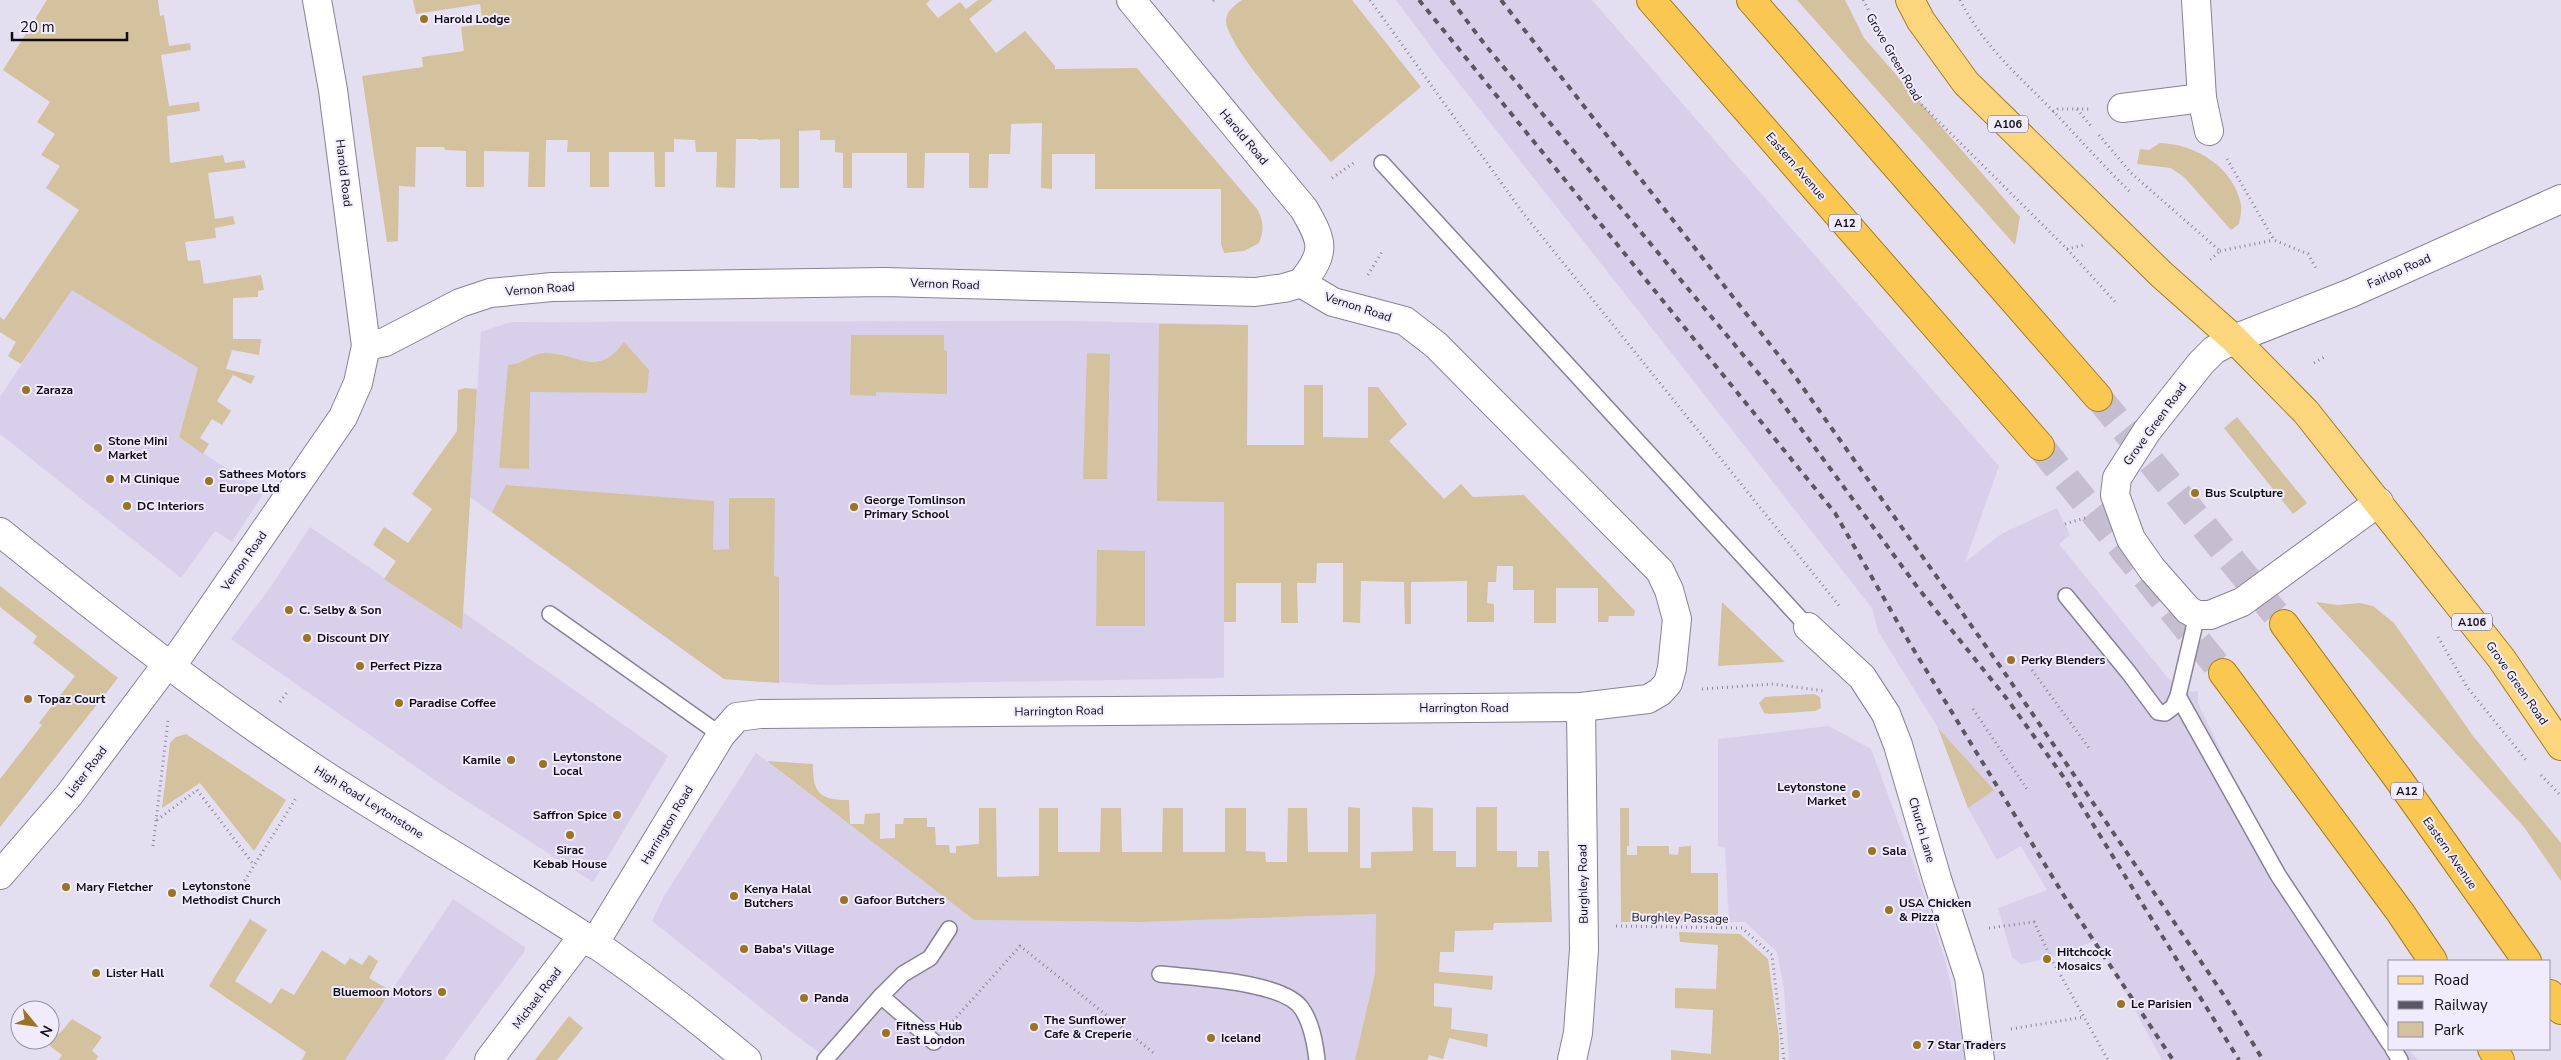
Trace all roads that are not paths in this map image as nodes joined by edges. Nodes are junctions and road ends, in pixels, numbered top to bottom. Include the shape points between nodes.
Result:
1 (317, 0) edge
2 (1131, 0) edge
3 (1651, 0) edge
4 (1751, 0) edge
5 (1910, 0) edge
6 (2196, 0) edge
7 (2202, 98) junction
8 (2122, 108) dead end
9 (2210, 131) road end
10 (1382, 163) dead end
11 (2561, 199) edge
12 (1301, 283) junction
13 (2234, 339) junction
14 (366, 346) junction
15 (2098, 397) tunnel mouth
16 (2040, 446) tunnel mouth
17 (2379, 502) junction
18 (0, 532) edge
19 (2066, 596) dead end
20 (550, 614) dead end
21 (2197, 615) junction
22 (2284, 624) tunnel mouth
23 (1808, 627) joint
24 (169, 666) junction
25 (2224, 673) tunnel mouth
26 (2178, 696) junction
27 (1648, 699) joint
28 (1581, 707) junction
29 (721, 735) junction
30 (2561, 746) edge
31 (0, 875) edge
32 (949, 929) dead end
33 (589, 940) junction
34 (2432, 960) edge
35 (2526, 960) edge
36 (1160, 974) dead end
37 (2551, 995) edge
38 (881, 996) junction
39 (2561, 1010) edge
40 (2388, 1041) edge
41 (934, 1042) road end
42 (489, 1060) edge
43 (747, 1060) edge
44 (825, 1060) edge
45 (1317, 1060) edge
46 (1572, 1060) edge
47 (1980, 1060) edge

1 - 14 street, Harold Road via 333,90
2 - 12 street, Harold Road via 1304,210 1318,234 1320,253
3 - 16 highway, Eastern Avenue / A12
4 - 15 highway
5 - 13 main road, Grove Green Road / A106 via 1921,22 1966,83 2161,274
6 - 7 street
7 - 8 street
7 - 9 street
10 - 23 lane
11 - 13 street, Fairlop Road via 2351,293
12 - 14 street, Vernon Road via 1256,292 885,282 544,287 490,293 460,303 384,342
12 - 27 street, Vernon Road via 1333,302 1405,321 1436,345 1660,571 1675,606 1676,636 1668,683
13 - 17 main road, Grove Green Road / A106 via 2306,412
13 - 21 street, Grove Green Road via 2214,350 2183,384 2117,478 2115,495 2131,539 2182,604
14 - 24 street, Vernon Road via 358,383 343,418
17 - 21 street via 2242,602 2210,615
17 - 30 main road, Grove Green Road / A106 via 2501,658
18 - 24 street, High Road Leytonstone
19 - 26 lane via 2158,712 2165,713 2173,708
20 - 29 lane
21 - 26 lane
22 - 35 highway, Eastern Avenue / A12
23 - 47 street, Church Lane via 1862,677 1886,714 1969,977
24 - 31 street, Lister Road via 69,795
24 - 33 street, High Road Leytonstone via 322,773
25 - 34 highway
26 - 40 lane via 2278,875
27 - 28 street, Harrington Road
28 - 29 street, Harrington Road via 760,714 737,718
28 - 46 street, Burghley Road via 1584,950 1578,1033
29 - 33 street, Harrington Road
32 - 38 lane via 930,958 903,974
33 - 42 street, Michael Road
33 - 43 street, High Road Leytonstone via 694,1016
36 - 45 lane via 1266,988 1286,994 1302,1008 1315,1040
37 - 39 highway
38 - 41 lane
38 - 44 lane

